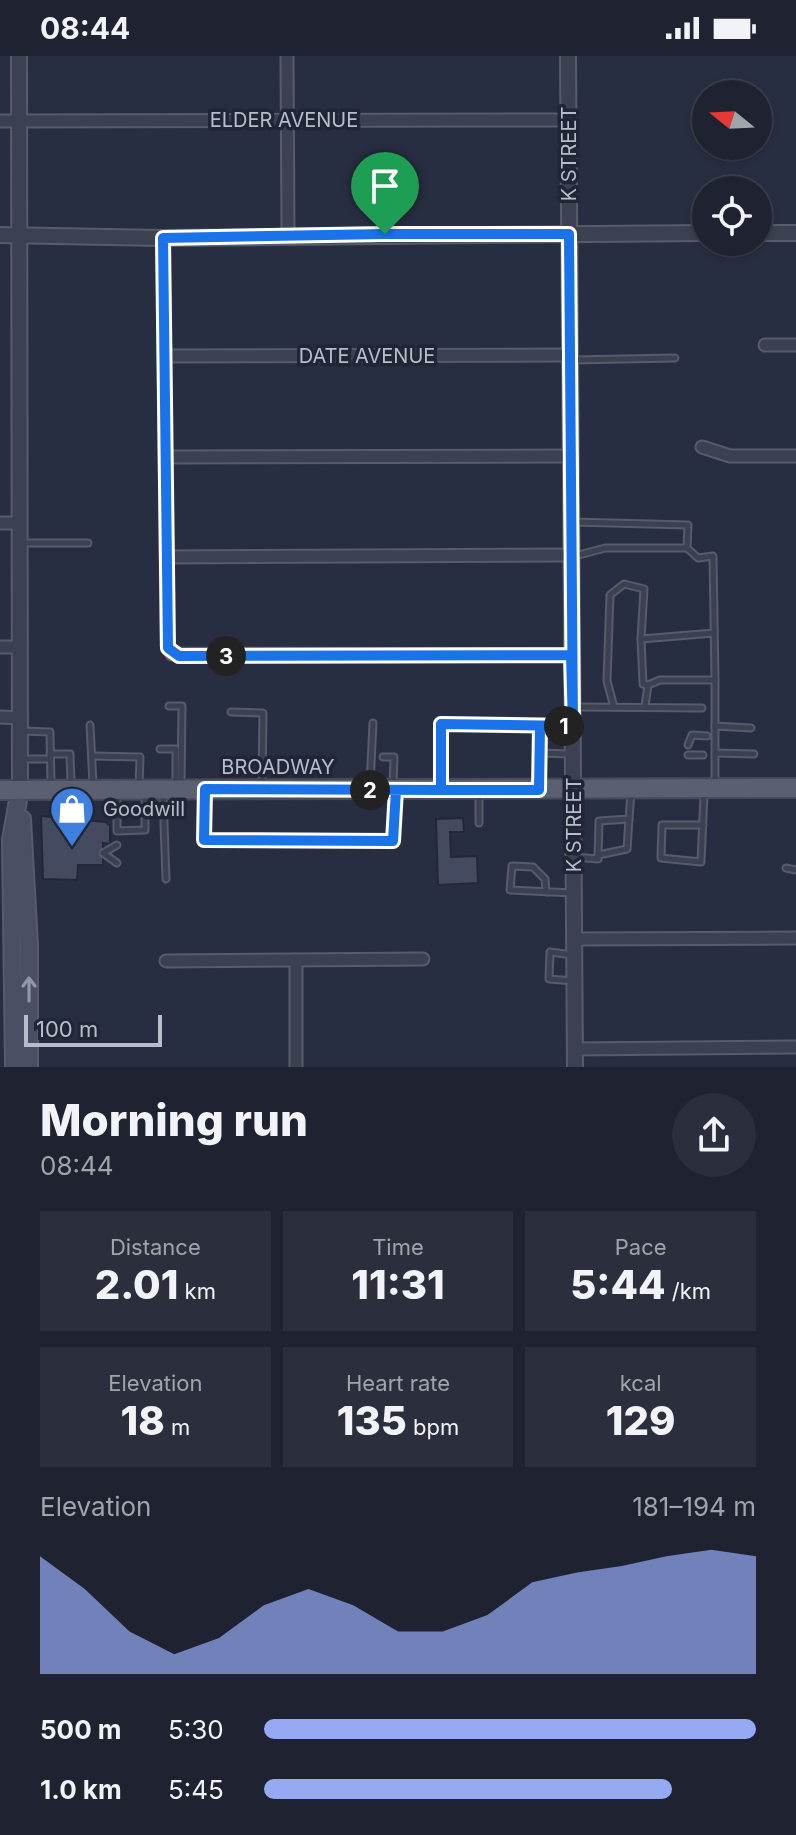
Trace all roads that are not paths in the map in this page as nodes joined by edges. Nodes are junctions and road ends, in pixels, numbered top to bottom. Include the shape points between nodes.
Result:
1 (19, 56) edge
2 (287, 56) edge
3 (568, 56) edge
4 (569, 120) junction
5 (0, 121) edge
6 (19, 121) junction
7 (287, 121) junction
8 (692, 233) edge
9 (772, 233) edge
10 (796, 233) edge
11 (288, 234) junction
12 (569, 234) junction
13 (0, 235) edge
14 (20, 235) junction
15 (163, 238) junction
16 (765, 345) dead end
17 (796, 345) edge
18 (165, 356) junction
19 (570, 357) junction
20 (675, 358) dead end
21 (702, 447) dead end
22 (571, 456) junction
23 (796, 456) edge
24 (166, 457) junction
25 (571, 522) junction
26 (0, 523) edge
27 (20, 523) junction
28 (19, 543) junction
29 (88, 543) dead end
30 (687, 548) junction
31 (570, 556) junction
32 (166, 557) junction
33 (714, 633) junction
34 (641, 639) junction
35 (0, 647) edge
36 (21, 647) junction
37 (571, 655) junction
38 (715, 680) junction
39 (648, 685) junction
40 (169, 706) dead end
41 (645, 706) junction
42 (614, 707) junction
43 (571, 708) junction
44 (702, 708) dead end
45 (231, 712) dead end
46 (0, 717) edge
47 (373, 723) dead end
48 (20, 725) junction
49 (90, 725) dead end
50 (573, 726) junction
51 (715, 726) junction
52 (540, 727) junction
53 (751, 728) dead end
54 (707, 736) dead end
55 (688, 745) dead end
56 (160, 749) dead end
57 (541, 753) junction
58 (715, 753) junction
59 (573, 754) junction
60 (754, 754) dead end
61 (688, 755) dead end
62 (703, 755) dead end
63 (50, 756) junction
64 (92, 756) junction
65 (383, 757) dead end
66 (20, 759) junction
67 (796, 788) edge
68 (20, 789) junction
69 (51, 789) junction
70 (71, 789) junction
71 (93, 789) junction
72 (161, 789) junction
73 (205, 789) junction
74 (710, 789) junction
75 (0, 790) edge
76 (117, 790) junction
77 (262, 790) junction
78 (370, 790) junction
79 (395, 790) junction
80 (441, 790) junction
81 (479, 790) junction
82 (539, 790) junction
83 (573, 790) junction
84 (632, 790) junction
85 (629, 819) junction
86 (479, 823) dead end
87 (703, 825) junction
88 (6, 840) edge
89 (117, 845) dead end
90 (598, 855) junction
91 (574, 857) junction
92 (117, 863) dead end
93 (786, 868) dead end
94 (796, 870) edge
95 (166, 879) dead end
96 (546, 892) junction
97 (574, 893) junction
98 (796, 938) edge
99 (575, 939) junction
100 (6, 941) edge
101 (575, 955) junction
102 (423, 959) dead end
103 (296, 960) junction
104 (166, 961) dead end
105 (575, 982) junction
106 (796, 1047) edge
107 (575, 1049) junction
108 (14, 1067) edge
109 (29, 1067) edge
110 (296, 1067) edge
111 (575, 1067) edge

1 - 6 street
2 - 7 street
3 - 4 street, K STREET
4 - 7 street, ELDER AVENUE
4 - 12 street, K STREET
5 - 6 street, ELDER AVENUE
6 - 7 street, ELDER AVENUE
6 - 14 street
7 - 11 street
8 - 12 street
9 - 10 street
11 - 12 street
11 - 15 street
12 - 19 street, K STREET
13 - 14 street
14 - 15 street
14 - 27 street
15 - 18 street
16 - 17 street
18 - 19 street, DATE AVENUE
18 - 24 street
19 - 20 lane
19 - 22 street, K STREET
21 - 23 street via 730,456
22 - 24 street
22 - 25 street, K STREET
24 - 32 street
25 - 30 lane via 688,525
25 - 31 street, K STREET
26 - 27 street
27 - 28 street
28 - 29 lane
28 - 36 street
30 - 31 lane via 605,548
30 - 33 lane via 698,558 713,556
31 - 32 street
31 - 37 street, K STREET
32 - 37 street via 167,642 169,651 179,656
33 - 34 lane
33 - 38 lane
34 - 39 lane via 643,684
34 - 42 lane via 644,589 624,584 610,595 607,681
35 - 36 street
36 - 48 street
37 - 43 street, K STREET
38 - 39 lane via 660,680
38 - 51 lane
39 - 41 lane
40 - 72 lane via 182,706
41 - 42 lane
41 - 44 lane
42 - 43 lane
43 - 50 street, K STREET
45 - 77 lane via 263,713
46 - 48 street
47 - 78 lane
48 - 63 lane via 50,732
48 - 66 street
49 - 64 lane
50 - 52 lane
50 - 59 street, K STREET
51 - 53 lane
51 - 58 lane
52 - 57 lane
52 - 80 lane via 441,724
54 - 55 lane via 692,735
56 - 72 lane via 176,749
57 - 59 lane
57 - 82 lane
58 - 60 lane
58 - 74 lane
59 - 83 street, K STREET
61 - 62 lane
63 - 66 lane
63 - 69 lane
63 - 70 lane via 70,754
64 - 71 lane
64 - 72 lane via 140,757
65 - 79 lane via 394,757
66 - 68 street
67 - 74 main road, BROADWAY
68 - 69 main road, BROADWAY
68 - 75 main road, BROADWAY
68 - 88 main road
109 -> 68 main road
69 - 70 main road, BROADWAY
70 - 71 main road, BROADWAY
71 - 76 main road, BROADWAY
72 - 73 main road, BROADWAY
72 - 76 main road, BROADWAY
72 - 76 lane via 145,830 117,831
72 - 95 lane
73 - 77 main road, BROADWAY
73 - 79 lane via 204,840 361,841 393,841
74 - 84 main road, BROADWAY
74 - 87 lane
77 - 78 main road, BROADWAY
78 - 79 main road, BROADWAY
79 - 80 main road, BROADWAY
80 - 81 main road, BROADWAY
81 - 82 main road, BROADWAY
81 - 86 lane
82 - 83 main road, BROADWAY
83 - 84 main road, BROADWAY
83 - 91 street, K STREET
84 - 85 lane
85 - 90 lane via 627,849
85 - 90 lane via 599,821
87 - 87 lane via 701,862 661,858 662,825
88 - 100 main road
89 - 92 lane via 103,853
90 - 91 lane
91 - 97 street, K STREET
93 - 94 lane
96 - 96 lane via 510,890 512,866 533,867 545,879
96 - 97 lane
97 - 99 street, K STREET
98 - 99 street
99 - 101 street, K STREET
100 - 108 main road
101 - 105 street, K STREET
101 - 105 lane via 550,952 549,979
102 - 103 street
103 - 104 street
103 - 110 street
105 - 107 street, K STREET
106 - 107 street
107 - 111 street, K STREET

